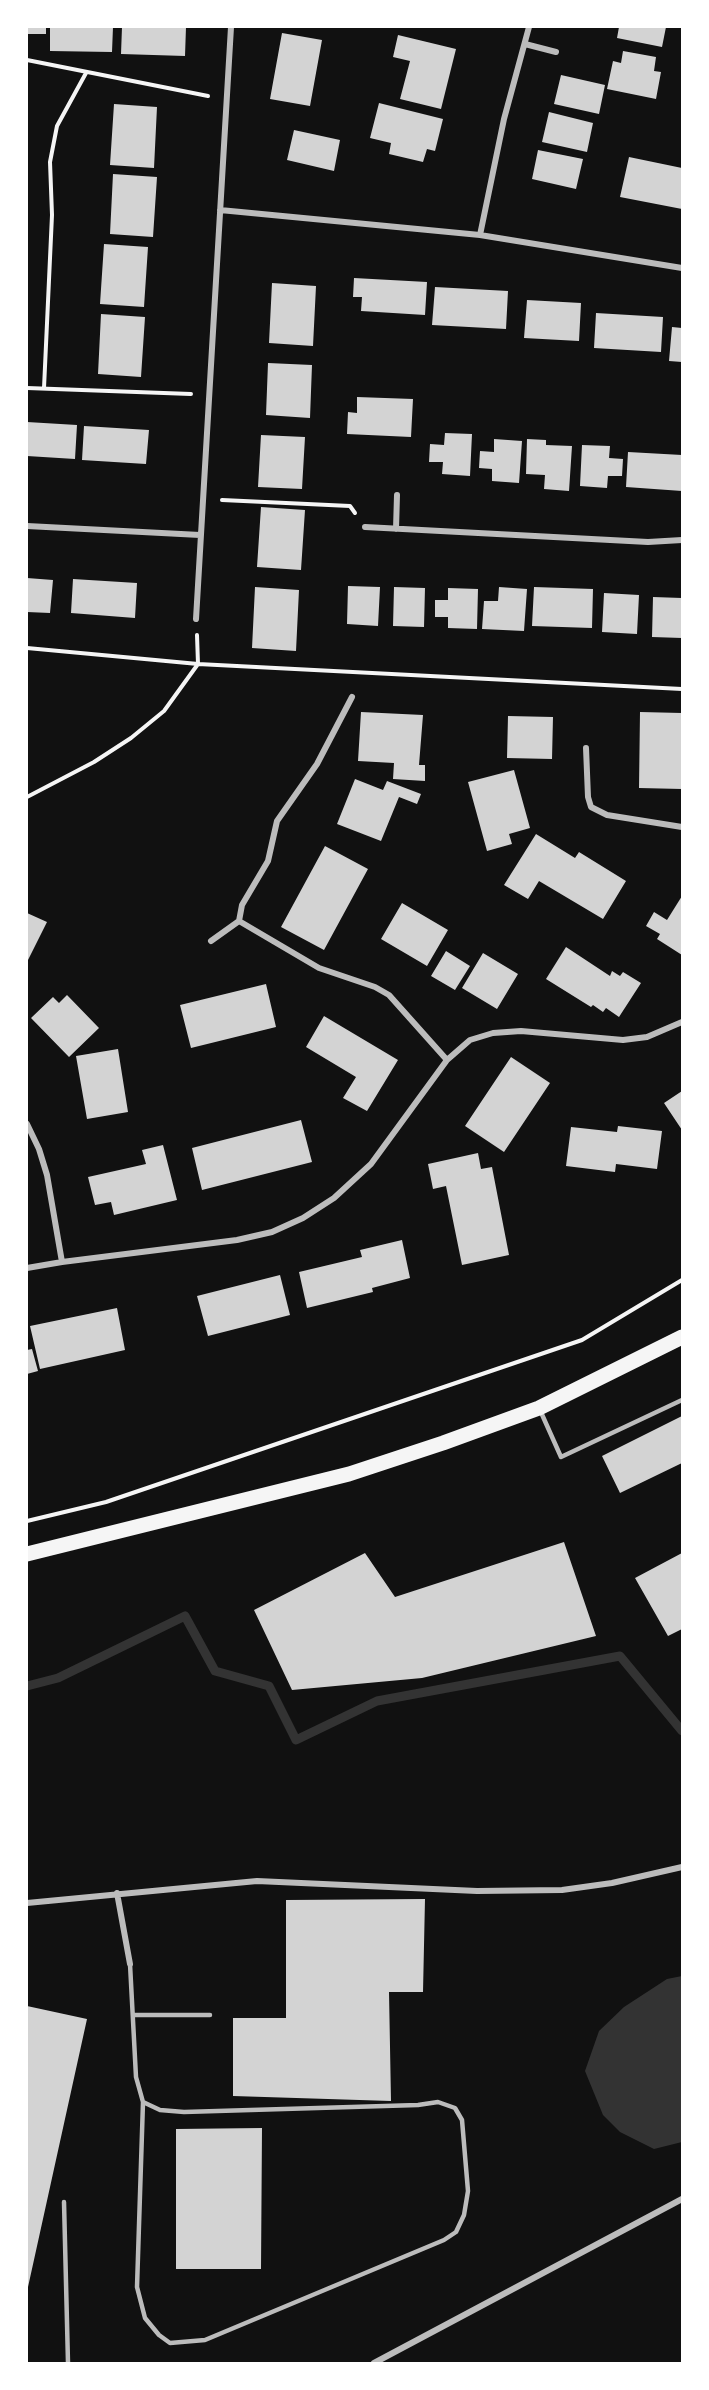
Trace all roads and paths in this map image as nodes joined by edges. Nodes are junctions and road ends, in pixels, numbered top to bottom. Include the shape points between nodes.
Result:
1 (231, 27) edge
2 (529, 27) edge
3 (525, 44) junction
4 (556, 52) dead end
5 (27, 60) edge
6 (86, 73) junction
7 (227, 99) junction
8 (220, 210) junction
9 (480, 235) junction
10 (682, 268) edge
11 (27, 387) edge
12 (44, 388) junction
13 (209, 394) junction
14 (397, 495) dead end
15 (203, 499) junction
16 (27, 526) edge
17 (365, 527) joint
18 (396, 529) junction
19 (200, 535) junction
20 (682, 540) edge
21 (196, 619) joint
22 (27, 648) edge
23 (198, 663) junction
24 (682, 689) edge
25 (352, 697) dead end
26 (586, 748) dead end
27 (27, 797) edge
28 (682, 827) edge
29 (239, 921) junction
30 (211, 941) dead end
31 (682, 1022) edge
32 (447, 1060) junction
33 (27, 1124) edge
34 (62, 1262) junction
35 (27, 1268) edge
36 (682, 1280) edge
37 (682, 1337) edge
38 (682, 1400) edge
39 (539, 1408) junction
40 (27, 1521) edge
41 (27, 1554) edge
42 (682, 1867) edge
43 (117, 1893) junction
44 (27, 1903) edge
45 (130, 1964) joint
46 (133, 2015) junction
47 (210, 2015) dead end
48 (143, 2102) junction
49 (682, 2199) edge
50 (64, 2202) dead end
51 (68, 2363) edge
52 (374, 2363) edge

1 - 7 street
2 - 3 street
3 - 4 street
3 - 9 street via 504,119
5 - 6 path
6 - 7 path
6 - 12 path via 57,126 51,162
7 - 8 street
8 - 9 street
8 - 13 street
9 - 10 street
11 - 12 path
12 - 13 path
13 - 15 street
14 - 18 street
15 - 17 path via 350,506
15 - 19 street
16 - 19 street
17 - 18 street
18 - 20 street via 648,542
19 - 21 street
21 - 23 path
22 - 23 path
23 - 24 path
23 - 27 path via 164,711 131,738
25 - 29 street via 317,764 277,821 267,861 242,905
26 - 28 street via 591,807 607,815
29 - 30 street
29 - 32 street via 319,968 389,995
31 - 32 street via 647,1037 623,1040 549,1032 494,1033 470,1040
32 - 34 street via 371,1164 334,1198 303,1218 272,1232 237,1240
33 - 34 street via 47,1175
34 - 35 street
36 - 40 path via 582,1340 106,1502
37 - 39 main road
38 - 39 lane via 561,1457
39 - 41 main road via 349,1474
42 - 43 street via 562,1890 477,1891 257,1881
43 - 44 street
43 - 45 street
45 - 46 lane
46 - 47 lane
46 - 48 lane via 136,2077
48 - 48 lane via 137,2287 145,2318 170,2343 205,2340 444,2240 456,2232 464,2215 468,2191 462,2120 455,2108 438,2102 184,2112 160,2110
49 - 52 street
50 - 51 lane

